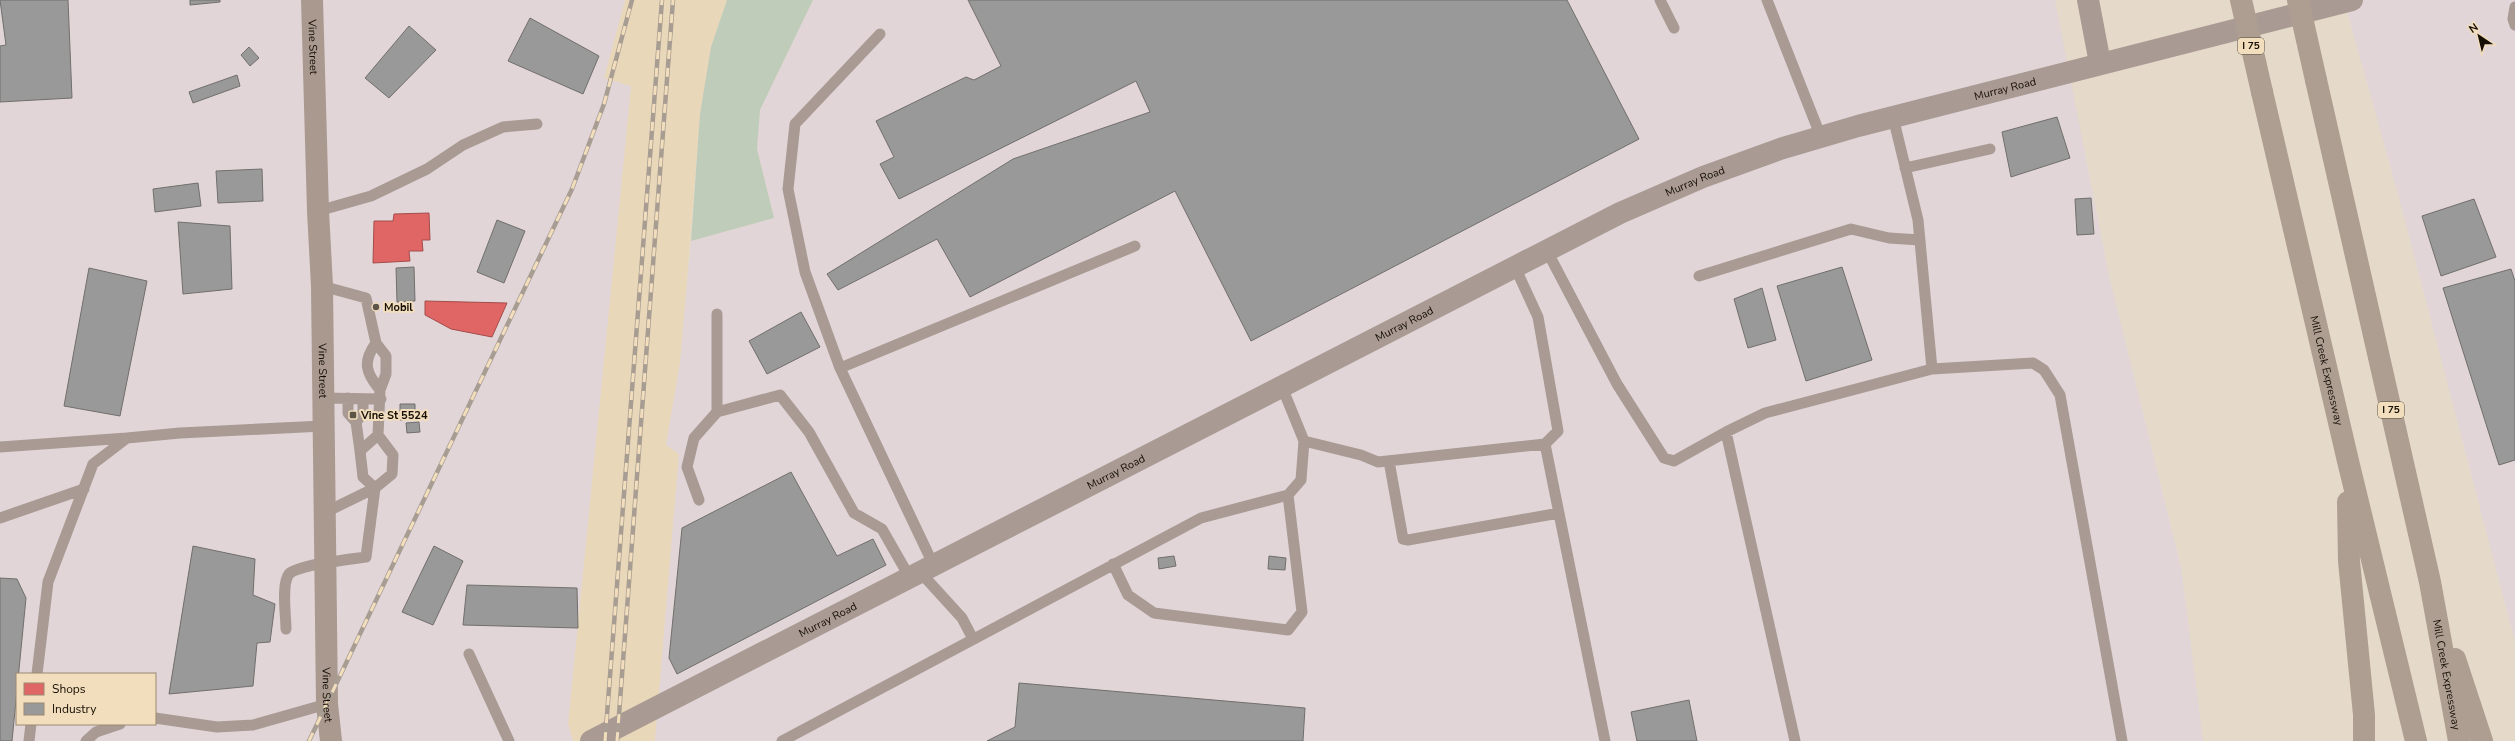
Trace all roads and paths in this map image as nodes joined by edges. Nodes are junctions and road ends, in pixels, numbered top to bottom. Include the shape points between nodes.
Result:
1 (312, 0) edge
2 (1660, 0) edge
3 (1767, 0) edge
4 (2088, 0) edge
5 (2241, 0) edge
6 (2298, 0) edge
7 (2352, 0) edge
8 (2515, 7) edge
9 (2515, 25) edge
10 (1674, 28) dead end
11 (880, 34) dead end
12 (2100, 63) junction
13 (1894, 117) junction
14 (537, 124) dead end
15 (1821, 137) junction
16 (1990, 149) dead end
17 (1906, 168) junction
18 (318, 211) junction
19 (1920, 240) junction
20 (1136, 246) dead end
21 (1547, 251) junction
22 (1515, 268) junction
23 (1699, 276) dead end
24 (322, 286) junction
25 (717, 314) dead end
26 (376, 343) junction
27 (840, 368) junction
28 (1932, 369) junction
29 (1282, 387) junction
30 (381, 394) junction
31 (323, 398) junction
32 (348, 398) junction
33 (363, 399) junction
34 (717, 412) junction
35 (356, 422) junction
36 (323, 426) junction
37 (1726, 432) junction
38 (378, 435) junction
39 (127, 438) junction
40 (1304, 442) junction
41 (1545, 444) junction
42 (0, 447) edge
43 (360, 451) junction
44 (1389, 461) junction
45 (2348, 461) junction
46 (375, 488) junction
47 (84, 489) junction
48 (1288, 495) junction
49 (699, 500) dead end
50 (326, 512) junction
51 (1559, 513) junction
52 (0, 518) edge
53 (327, 564) junction
54 (1113, 564) junction
55 (922, 572) junction
56 (2430, 582) junction
57 (286, 629) dead end
58 (973, 639) junction
59 (469, 654) dead end
60 (37, 673) edge
61 (327, 704) junction
62 (156, 718) edge
63 (32, 725) edge
64 (117, 725) edge
65 (29, 741) edge
66 (86, 741) edge
67 (331, 741) edge
68 (509, 741) edge
69 (591, 741) edge
70 (782, 741) edge
71 (1606, 741) edge
72 (1795, 741) edge
73 (2122, 741) edge
74 (2364, 741) edge
75 (2416, 741) edge
76 (2458, 741) edge
77 (2482, 741) edge

1 - 18 main road, Vine Street
2 - 10 lane
3 - 15 lane
4 - 12 street
5 - 45 highway, Mill Creek Expressway / I 75, bridge
6 - 56 highway, Mill Creek Expressway / I 75, bridge
7 - 12 street, Murray Road
8 - 9 lane
11 - 27 lane via 795,124 788,189 805,272
12 - 13 street, Murray Road
13 - 15 street, Murray Road
13 - 17 lane
14 - 18 lane via 502,127 463,145 427,168 371,196
15 - 21 street, Murray Road via 1703,177 1620,213
16 - 17 lane
17 - 19 lane
18 - 24 main road, Vine Street
19 - 23 lane via 1889,238 1851,229
19 - 28 lane
20 - 27 lane
21 - 22 street, Murray Road
21 - 37 lane via 1617,384 1664,458 1674,461
22 - 29 street, Murray Road
22 - 41 lane via 1538,317 1557,424 1558,431
24 - 26 lane via 366,298
24 - 31 main road, Vine Street
25 - 34 lane
26 - 30 lane via 386,356 386,374
26 - 30 lane via 367,355 368,376
27 - 55 lane
28 - 37 lane via 1764,413
28 - 73 lane via 2032,363 2044,370 2060,395
29 - 40 lane
29 - 55 street, Murray Road
30 - 33 lane
30 - 38 lane
31 - 32 lane
31 - 36 main road, Vine Street
32 - 33 lane
32 - 35 lane via 348,413
33 - 35 lane via 363,414
34 - 49 lane via 694,438 687,467
34 - 55 lane via 780,396 809,432 854,513 882,529
35 - 43 lane
36 - 39 lane
36 - 50 main road, Vine Street
37 - 72 lane
38 - 43 lane
38 - 46 lane via 392,455 392,474
39 - 42 lane
39 - 47 lane via 93,464
40 - 44 lane via 1361,455 1378,462
40 - 48 lane via 1301,480
41 - 44 lane
41 - 51 lane
43 - 46 lane via 363,477
44 - 51 lane via 1403,539
45 - 74 highway via 2349,561
45 - 75 highway, Mill Creek Expressway / I 75
46 - 50 lane
46 - 53 lane via 366,557
47 - 52 lane
47 - 60 lane via 48,582
48 - 54 lane via 1201,518
48 - 54 lane via 1302,612 1288,630 1154,613 1128,595
50 - 53 main road, Vine Street
51 - 71 lane
53 - 57 lane via 299,567 289,574 285,586
53 - 61 main road, Vine Street
54 - 58 lane
55 - 58 lane via 962,618
55 - 69 street, Murray Road
56 - 76 highway, Mill Creek Expressway / I 75
56 - 77 highway
58 - 70 lane
59 - 68 lane
61 - 62 lane via 253,725 217,727
61 - 67 main road, Vine Street
63 - 65 lane
64 - 66 lane via 96,732

